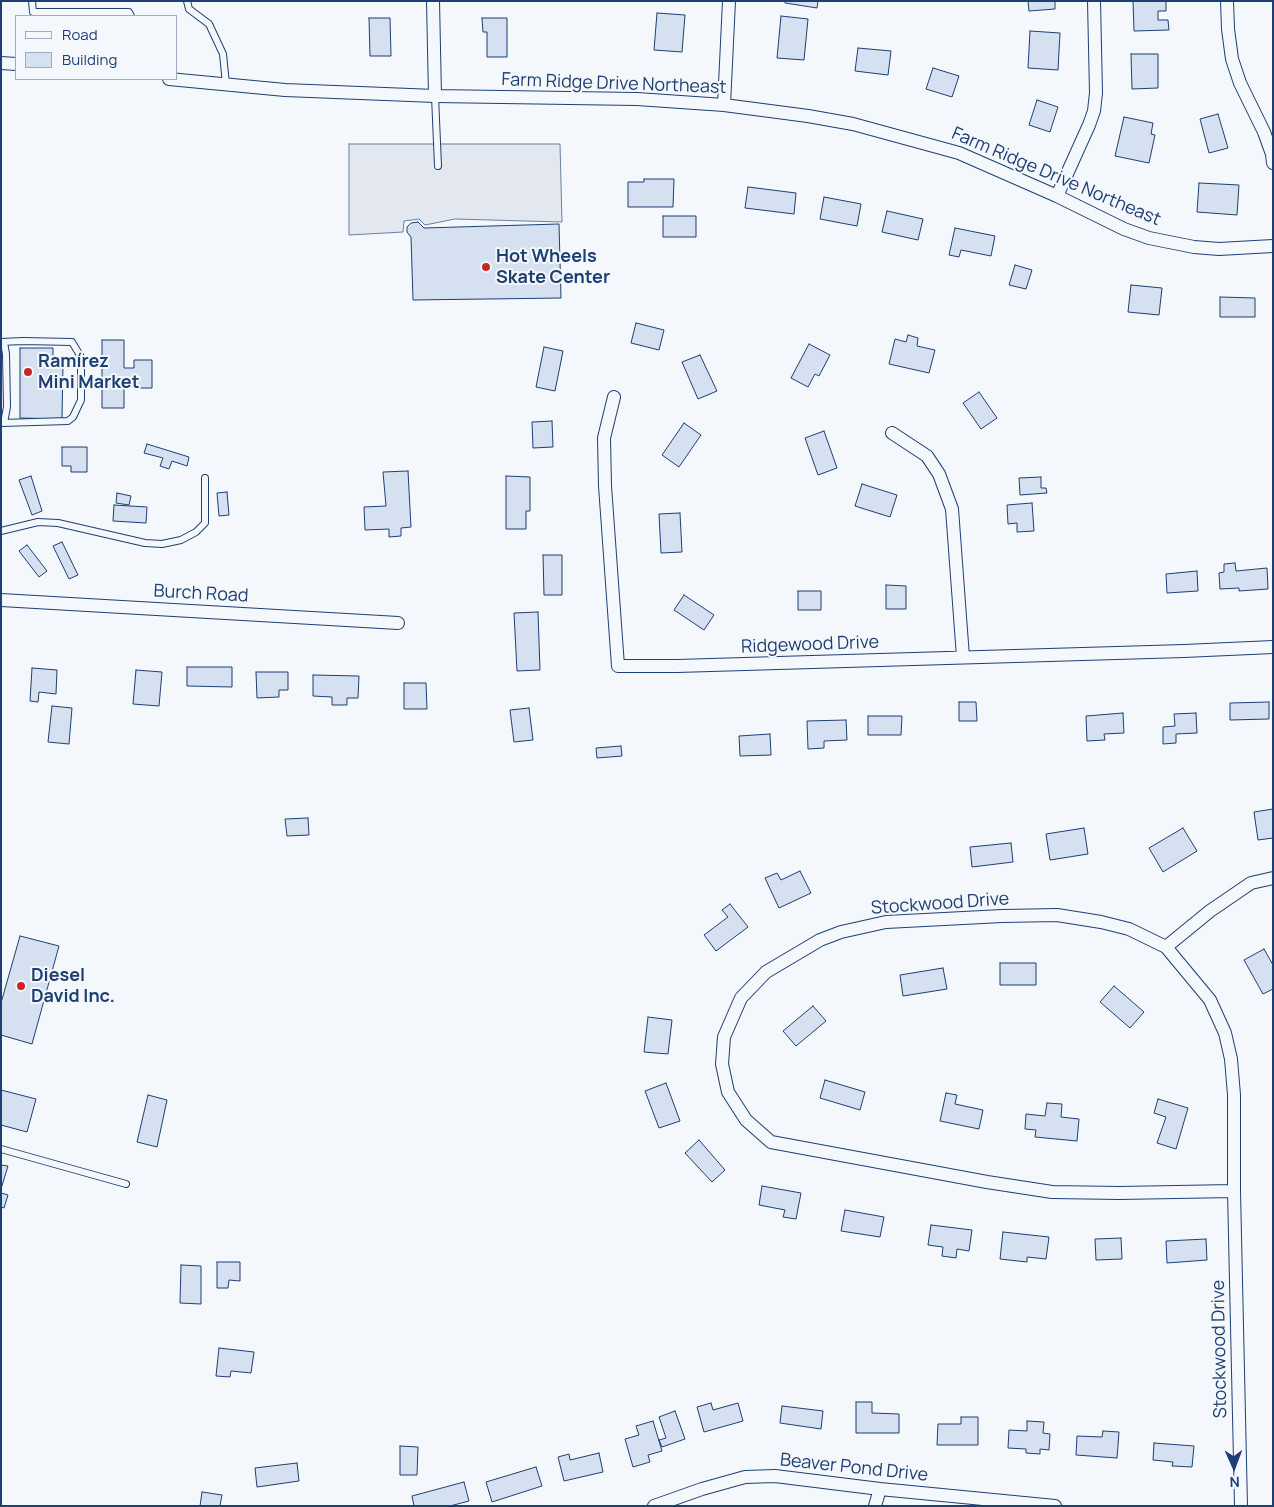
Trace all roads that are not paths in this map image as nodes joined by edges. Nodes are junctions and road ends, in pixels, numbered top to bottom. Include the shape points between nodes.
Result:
1 (32, 1) edge
2 (187, 1) edge
3 (433, 1) edge
4 (729, 1) edge
5 (1094, 1) edge
6 (1227, 1) edge
7 (130, 15) edge
8 (1, 63) edge
9 (15, 64) edge
10 (178, 80) edge
11 (226, 84) junction
12 (435, 96) junction
13 (724, 105) junction
14 (1273, 163) edge
15 (438, 166) dead end
16 (1057, 196) junction
17 (1273, 246) edge
18 (3, 342) edge
19 (614, 397) dead end
20 (3, 423) edge
21 (892, 433) dead end
22 (205, 478) dead end
23 (1, 531) edge
24 (1, 600) edge
25 (398, 623) dead end
26 (1273, 646) edge
27 (963, 657) junction
28 (1273, 878) edge
29 (1166, 948) junction
30 (1, 1149) edge
31 (126, 1184) dead end
32 (1234, 1191) junction
33 (880, 1489) junction
34 (654, 1506) edge
35 (875, 1506) edge
36 (1055, 1506) edge
37 (1241, 1506) edge

1 - 7 lane via 32,12 129,12
2 - 11 lane via 189,9 209,24 223,54
3 - 12 street
4 - 13 street
5 - 16 street via 1094,112
6 - 14 street via 1232,58 1240,83 1264,132
8 - 9 street
10 - 11 street, Farm Ridge Drive Northeast
11 - 12 street, Farm Ridge Drive Northeast via 285,90
12 - 13 street, Farm Ridge Drive Northeast via 637,99
12 - 15 lane
13 - 16 street, Farm Ridge Drive Northeast via 808,116 896,135 959,153
16 - 17 street, Farm Ridge Drive Northeast via 1149,238 1219,249
18 - 20 lane via 6,407
18 - 20 lane via 72,342 81,357 81,400 73,418 68,421
19 - 27 street, Ridgewood Drive via 604,438 618,666
21 - 27 street via 927,456 939,474 952,508
22 - 23 lane via 206,523 181,540 145,543 58,523 38,522
24 - 25 street, Burch Road
26 - 27 street, Ridgewood Drive
28 - 29 street via 1251,882 1210,910
29 - 32 street, Stockwood Drive via 1210,1000 1225,1034 1234,1095
29 - 32 street, Stockwood Drive via 1129,929 1057,915 886,922 840,932 766,972 741,998 724,1037 722,1064 728,1092 746,1120 771,1142 1052,1192
30 - 31 lane
32 - 37 street, Stockwood Drive
33 - 34 street, Beaver Pond Drive via 775,1476 745,1476
33 - 35 street
33 - 36 street, Beaver Pond Drive

